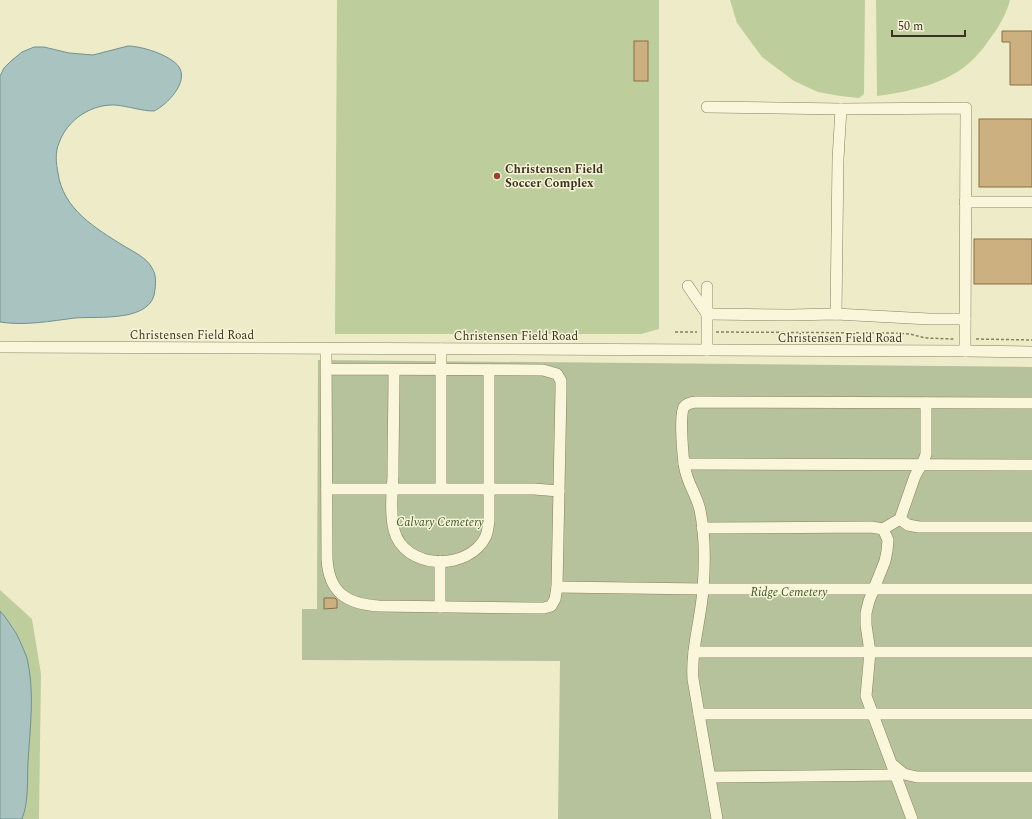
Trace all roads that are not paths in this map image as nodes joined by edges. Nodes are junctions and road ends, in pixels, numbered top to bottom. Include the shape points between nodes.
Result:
1 (707, 107) dead end
2 (841, 109) junction
3 (965, 202) junction
4 (1032, 202) edge
5 (688, 286) dead end
6 (707, 287) dead end
7 (707, 314) junction
8 (836, 314) junction
9 (965, 319) junction
10 (965, 345) junction
11 (0, 347) edge
12 (326, 349) junction
13 (441, 350) junction
14 (707, 350) junction
15 (1032, 352) edge
16 (326, 369) junction
17 (394, 370) junction
18 (441, 370) junction
19 (489, 370) junction
20 (926, 403) junction
21 (1032, 403) edge
22 (684, 464) junction
23 (921, 465) junction
24 (1032, 465) edge
25 (392, 488) junction
26 (441, 488) junction
27 (327, 489) junction
28 (489, 489) junction
29 (559, 491) junction
30 (900, 519) junction
31 (1032, 527) edge
32 (702, 528) junction
33 (883, 529) junction
34 (440, 562) junction
35 (557, 586) junction
36 (703, 589) junction
37 (862, 589) junction
38 (874, 589) junction
39 (1032, 590) edge
40 (869, 601) junction
41 (440, 607) junction
42 (868, 636) junction
43 (694, 652) junction
44 (870, 652) junction
45 (888, 652) junction
46 (1032, 652) edge
47 (869, 670) junction
48 (699, 714) junction
49 (872, 714) junction
50 (1032, 714) edge
51 (892, 764) junction
52 (896, 775) junction
53 (710, 777) junction
54 (1032, 777) edge
55 (716, 819) edge
56 (912, 819) edge

1 - 2 street
2 - 3 street via 966,108
2 - 8 street
3 - 4 street
3 - 9 street
5 - 7 street
6 - 7 street
7 - 8 street
7 - 14 street
8 - 9 street
9 - 10 street
10 - 14 street, Christensen Field Road
10 - 15 street, Christensen Field Road
11 - 12 street, Christensen Field Road
12 - 13 street, Christensen Field Road
12 - 16 street
13 - 14 street, Christensen Field Road
13 - 18 street
16 - 17 street
16 - 27 street
17 - 18 street
17 - 25 street
18 - 19 street
18 - 26 street
19 - 28 street
19 - 29 street via 548,371 560,377
20 - 21 street
20 - 22 street via 690,403 683,409 682,419
20 - 23 street via 926,454
22 - 23 street
22 - 32 street via 699,507
23 - 24 street
23 - 30 street
25 - 26 street
25 - 27 street
25 - 34 street via 393,522 398,540 417,557
26 - 28 street
27 - 41 street via 327,562 331,580 340,594 352,601 370,606
28 - 29 street
28 - 34 street via 488,528 482,543 461,558
29 - 35 street
30 - 31 street via 908,525 918,527
30 - 33 street
32 - 33 street
32 - 36 street
33 - 38 street via 888,540 887,552
34 - 41 street
35 - 36 street
35 - 41 street via 554,603 548,607
36 - 37 street
36 - 43 street
37 - 38 street
37 - 40 street
38 - 39 street
38 - 40 street
40 - 42 street via 866,617
42 - 44 street
42 - 45 street
43 - 44 street
43 - 48 street via 692,668
44 - 45 street
44 - 47 street
45 - 46 street
45 - 47 street via 878,658
47 - 49 street via 866,696
48 - 49 street
48 - 53 street
49 - 50 street
49 - 51 street
51 - 52 street
51 - 54 street via 904,774 917,777
52 - 53 street
52 - 56 street
53 - 55 street

